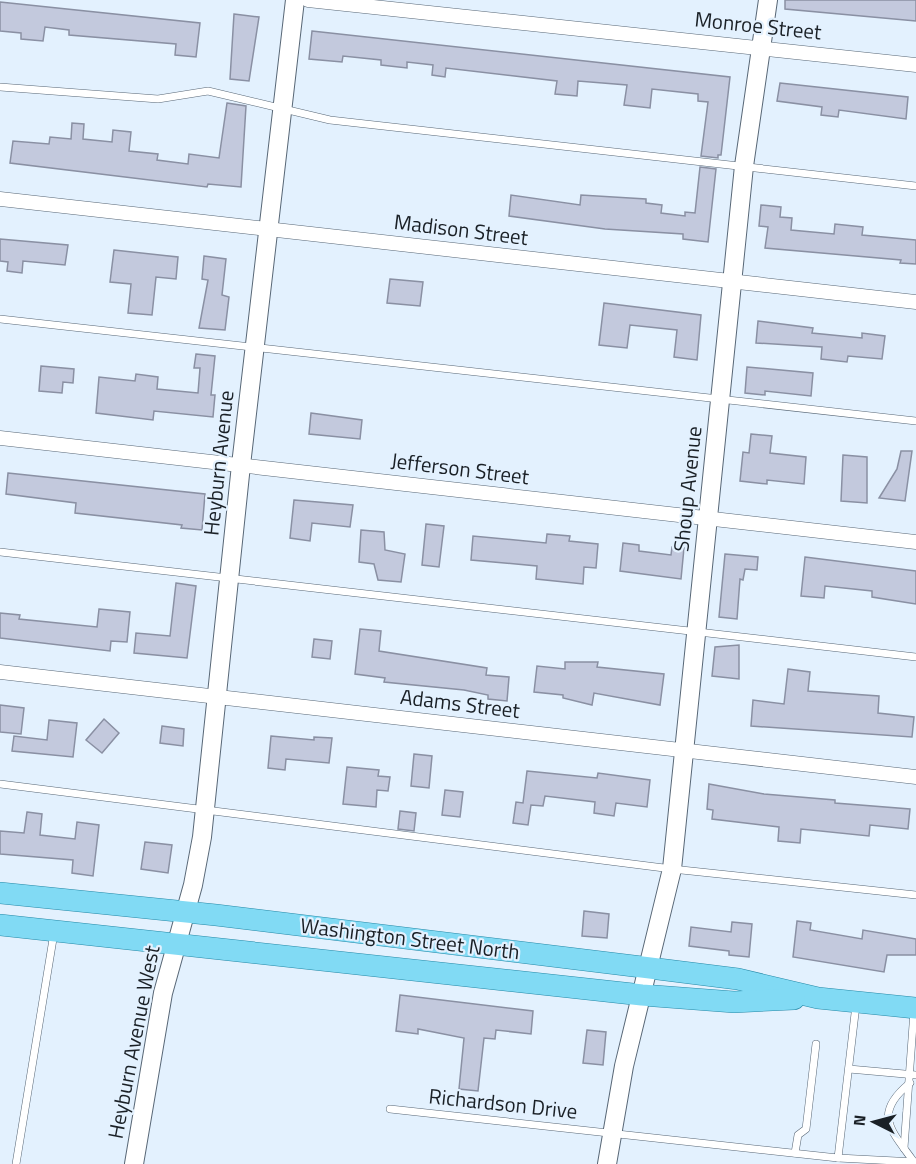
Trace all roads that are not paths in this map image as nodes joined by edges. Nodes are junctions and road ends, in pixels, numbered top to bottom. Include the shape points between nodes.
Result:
1 (295, 0) edge
2 (308, 0) edge
3 (768, 0) edge
4 (760, 48) junction
5 (916, 65) edge
6 (0, 87) edge
7 (283, 108) junction
8 (744, 166) junction
9 (916, 186) edge
10 (0, 199) edge
11 (269, 228) junction
12 (733, 283) junction
13 (916, 302) edge
14 (0, 319) edge
15 (255, 348) junction
16 (720, 401) junction
17 (916, 421) edge
18 (0, 438) edge
19 (241, 465) junction
20 (708, 518) junction
21 (916, 542) edge
22 (0, 552) edge
23 (229, 579) junction
24 (695, 634) junction
25 (916, 657) edge
26 (0, 672) edge
27 (217, 697) junction
28 (686, 752) junction
29 (916, 777) edge
30 (0, 784) edge
31 (205, 810) junction
32 (672, 869) junction
33 (0, 893) edge
34 (916, 895) edge
35 (0, 925) edge
36 (180, 928) junction
37 (54, 931) junction
38 (646, 981) junction
39 (856, 1002) junction
40 (915, 1008) edge
41 (816, 1044) dead end
42 (849, 1069) junction
43 (912, 1078) edge
44 (390, 1109) dead end
45 (612, 1132) junction
46 (904, 1148) junction
47 (795, 1153) junction
48 (838, 1158) junction
49 (915, 1162) edge
50 (16, 1164) edge
51 (134, 1164) edge
52 (607, 1164) edge

1 - 7 street, Heyburn Avenue
2 - 4 street, Monroe Street
3 - 4 street, Shoup Avenue
4 - 5 street, Monroe Street
4 - 8 street, Shoup Avenue
6 - 7 lane via 158,99 208,91
7 - 8 lane via 330,120
7 - 11 street, Heyburn Avenue
8 - 9 lane
8 - 12 street, Shoup Avenue
10 - 11 street, Madison Street
11 - 12 street, Madison Street
11 - 15 street, Heyburn Avenue
12 - 13 street, Madison Street
12 - 16 street, Shoup Avenue
14 - 15 lane
15 - 16 lane
15 - 19 street, Heyburn Avenue
16 - 17 lane
16 - 20 street, Shoup Avenue
18 - 19 street, Jefferson Street
19 - 20 street, Jefferson Street
19 - 23 street, Heyburn Avenue
20 - 21 street, Jefferson Street
20 - 24 street, Shoup Avenue
22 - 23 lane
23 - 24 lane
23 - 27 street, Heyburn Avenue
24 - 25 lane
24 - 28 street, Shoup Avenue
26 - 27 street, Adams Street
27 - 28 street, Adams Street
27 - 31 street, Heyburn Avenue
28 - 29 street, Adams Street
28 - 32 street, Shoup Avenue
30 - 31 lane
31 - 32 lane
31 - 36 street, Heyburn Avenue
32 - 34 lane
32 - 38 street, Shoup Avenue
33 - 36 main road, Washington Street North
35 - 37 main road, Washington Street North
36 - 37 main road, Washington Street North
36 - 38 main road, Washington Street North
36 - 38 main road, Washington Street North
36 - 51 street, Heyburn Avenue West via 163,993
37 - 50 lane
38 - 39 main road, Washington Street North via 734,1002 818,998
38 - 45 street, Shoup Avenue
39 - 40 main road, Washington Street North
39 - 42 lane
40 - 43 lane
41 - 47 lane via 806,1129 798,1135
42 - 43 lane
42 - 48 lane
43 - 46 lane
43 - 46 lane via 887,1113 889,1126
44 - 45 lane, Richardson Drive
45 - 47 lane, Richardson Drive
45 - 52 street, Shoup Avenue
46 - 49 lane
47 - 48 lane, Richardson Drive
48 - 49 lane, Richardson Drive

